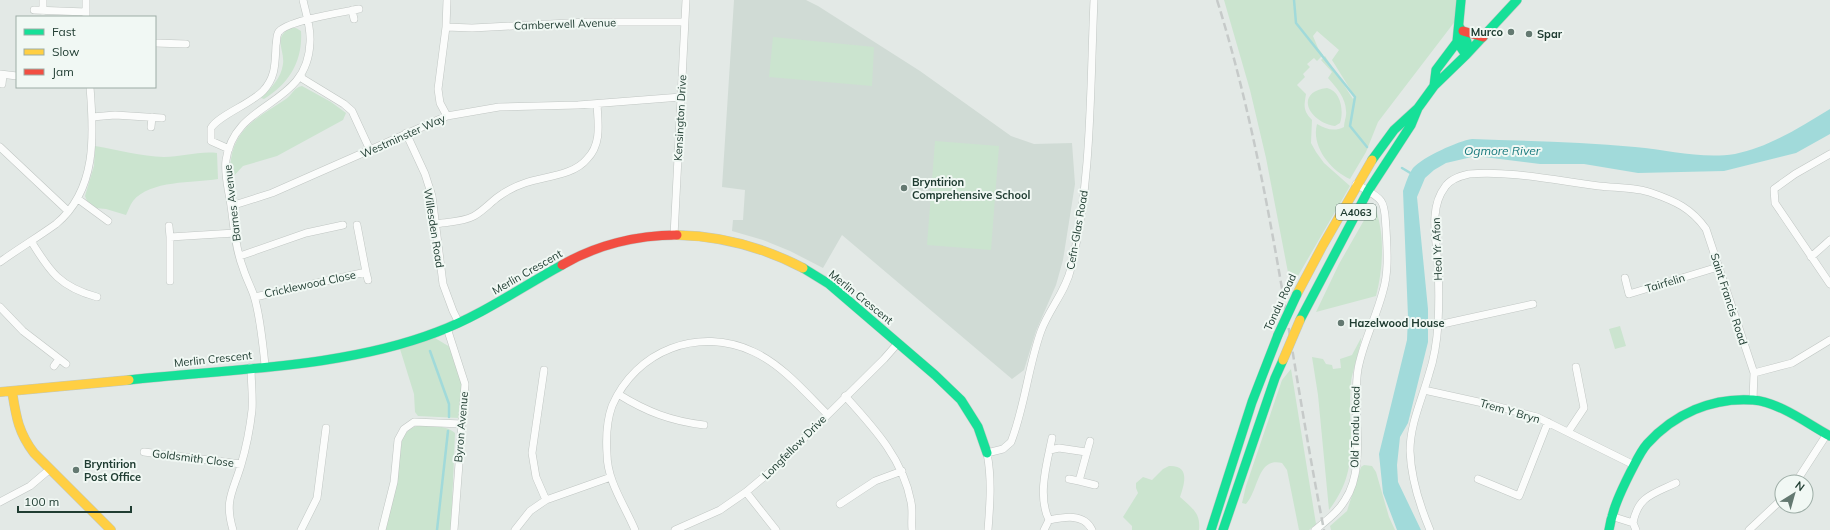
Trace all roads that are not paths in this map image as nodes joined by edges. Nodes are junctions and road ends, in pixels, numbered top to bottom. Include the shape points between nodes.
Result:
1 (43, 0) edge
2 (86, 0) edge
3 (303, 0) edge
4 (447, 0) edge
5 (686, 0) edge
6 (1094, 0) edge
7 (1461, 0) edge
8 (1517, 0) edge
9 (34, 10) dead end
10 (43, 10) junction
11 (86, 15) edge
12 (354, 19) dead end
13 (308, 20) junction
14 (684, 22) junction
15 (446, 27) junction
16 (1461, 28) junction
17 (1483, 37) junction
18 (1457, 42) junction
19 (156, 43) edge
20 (186, 44) dead end
21 (1466, 55) junction
22 (1, 74) edge
23 (16, 76) edge
24 (301, 76) junction
25 (2, 84) dead end
26 (1434, 86) junction
27 (90, 88) edge
28 (681, 97) junction
29 (597, 104) junction
30 (1418, 108) junction
31 (447, 116) junction
32 (92, 117) junction
33 (152, 117) junction
34 (162, 118) dead end
35 (151, 127) dead end
36 (406, 133) junction
37 (0, 147) edge
38 (229, 149) junction
39 (370, 150) junction
40 (1830, 154) edge
41 (1356, 184) junction
42 (1368, 191) junction
43 (78, 199) junction
44 (231, 206) junction
45 (1684, 206) joint
46 (68, 212) junction
47 (108, 221) dead end
48 (435, 224) junction
49 (343, 225) dead end
50 (356, 225) dead end
51 (169, 226) dead end
52 (234, 233) junction
53 (674, 236) junction
54 (170, 237) junction
55 (1830, 240) edge
56 (31, 241) junction
57 (240, 256) junction
58 (1811, 257) junction
59 (0, 262) edge
60 (1718, 267) junction
61 (366, 272) junction
62 (1625, 278) dead end
63 (368, 280) dead end
64 (170, 281) dead end
65 (1830, 284) edge
66 (93, 294) dead end
67 (254, 297) junction
68 (1533, 304) dead end
69 (0, 307) edge
70 (460, 323) junction
71 (1438, 325) junction
72 (447, 328) junction
73 (1830, 340) edge
74 (898, 343) junction
75 (59, 359) junction
76 (66, 364) dead end
77 (265, 365) junction
78 (54, 366) dead end
79 (251, 367) junction
80 (1576, 367) dead end
81 (544, 370) dead end
82 (1754, 372) junction
83 (1424, 390) junction
84 (12, 391) junction
85 (0, 392) edge
86 (618, 394) junction
87 (846, 396) junction
88 (1753, 400) junction
89 (827, 414) junction
90 (1548, 422) junction
91 (462, 424) junction
92 (704, 425) dead end
93 (326, 428) dead end
94 (1568, 432) junction
95 (1829, 435) edge
96 (1052, 438) dead end
97 (1090, 441) dead end
98 (1050, 450) junction
99 (144, 452) dead end
100 (1086, 452) junction
101 (988, 453) junction
102 (241, 464) junction
103 (1634, 465) junction
104 (50, 469) junction
105 (902, 471) junction
106 (1802, 474) edge
107 (611, 477) junction
108 (1069, 479) dead end
109 (1478, 479) dead end
110 (1079, 481) junction
111 (1676, 483) dead end
112 (1095, 485) dead end
113 (746, 492) junction
114 (546, 500) junction
115 (0, 502) edge
116 (840, 504) dead end
117 (1774, 507) edge
118 (1611, 516) junction
119 (1049, 520) junction
120 (1634, 527) edge
121 (111, 530) edge
122 (233, 530) edge
123 (301, 530) edge
124 (382, 530) edge
125 (454, 530) edge
126 (515, 530) edge
127 (635, 530) edge
128 (675, 530) edge
129 (776, 530) edge
130 (912, 530) edge
131 (988, 530) edge
132 (1044, 530) edge
133 (1092, 530) edge
134 (1211, 530) edge
135 (1223, 530) edge
136 (1315, 530) edge
137 (1430, 530) edge
138 (1609, 530) edge
139 (1750, 530) edge

1 - 10 street
2 - 11 street
3 - 13 street, Barnes Avenue
4 - 15 street
5 - 14 street, Kensington Drive
6 - 101 street, Cefn-Glas Road via 1086,173 1071,270 1041,330 1012,442 1003,449
7 - 16 street
8 - 17 street, A4063
9 - 10 street
10 - 11 street
12 - 13 street via 355,10 312,17
13 - 24 street, Barnes Avenue via 311,41
13 - 38 street via 281,29 277,40 274,74 269,84 253,101 216,122 211,128 212,142
14 - 15 street, Camberwell Avenue via 588,22
14 - 28 street, Kensington Drive
15 - 31 street via 438,89 440,103
16 - 17 street
16 - 18 street via 1456,34
16 - 21 street via 1467,42
17 - 21 street, A4063
18 - 21 street
18 - 26 street via 1436,70
19 - 20 street
21 - 26 street, Tondu Road / A4063
22 - 23 street
22 - 25 street
24 - 38 street, Barnes Avenue via 287,92 248,119 234,137
24 - 39 street via 352,112
26 - 30 street, Tondu Road / A4063
27 - 32 street
28 - 29 street, Westminster Way
28 - 53 street, Kensington Drive
29 - 31 street, Westminster Way via 499,107
29 - 48 street via 599,134 592,154 581,165 514,187 474,216
30 - 41 street, Tondu Road / A4063 via 1404,118
30 - 42 street, Tondu Road / A4063 via 1411,125
31 - 36 street, Westminster Way
32 - 33 street
32 - 43 street via 89,168
33 - 34 street
33 - 35 street
36 - 39 street, Westminster Way
36 - 48 street, Willesden Road via 425,174 432,196
37 - 46 street
38 - 44 street, Barnes Avenue via 226,175
39 - 44 street, Westminster Way via 272,193
40 - 58 street via 1794,174 1774,189 1775,203
41 - 42 street, Old Tondu Road
41 - 134 street, Tondu Road / A4063, bridge via 1309,269 1278,335 1252,402
42 - 135 street, Tondu Road / A4063, bridge via 1300,320 1275,378
42 - 136 street, Old Tondu Road via 1380,200 1383,208 1386,280 1358,369 1355,392 1356,464 1352,484 1344,502
43 - 46 street
43 - 47 street
44 - 52 street, Barnes Avenue
45 - 60 street, Saint Francis Road via 1706,229
45 - 71 street, Heol Yr Afon via 1650,192 1635,190 1500,174 1470,174 1456,178 1445,186 1436,206
46 - 56 street
48 - 70 street, Willesden Road via 443,284
49 - 57 street via 306,233
50 - 61 street, Cricklewood Close
51 - 54 street
52 - 54 street
52 - 57 street, Barnes Avenue
53 - 70 street, Merlin Crescent via 642,238 589,252
53 - 74 street, Merlin Crescent via 705,237 742,244 790,261 829,284
54 - 64 street
55 - 58 street
56 - 59 street
56 - 66 street via 55,275 66,285 79,292
57 - 67 street, Barnes Avenue
58 - 65 street
60 - 62 street, Tairfelin via 1629,294
60 - 82 street, Saint Francis Road
61 - 63 street, Cricklewood Close
61 - 67 street, Cricklewood Close
67 - 77 street, Barnes Avenue
68 - 71 street
69 - 75 street via 23,331
70 - 72 street, Merlin Crescent
71 - 83 street, Heol Yr Afon via 1430,372
72 - 77 street, Merlin Crescent via 418,339 346,357
72 - 91 street, Byron Avenue via 465,384
73 - 82 street via 1792,363
74 - 87 street, Longfellow Drive
74 - 101 street, Merlin Crescent via 961,400 978,427
75 - 76 street
75 - 78 street
77 - 79 street, Merlin Crescent
79 - 84 street, Merlin Crescent
79 - 102 street via 252,410
80 - 94 street via 1584,408
81 - 114 street via 532,453 536,477
82 - 88 street, Saint Francis Road
83 - 90 street, Trem Y Bryn via 1492,405
83 - 137 street, Heol Yr Afon via 1410,448 1412,476 1421,510
84 - 85 street, Merlin Crescent
84 - 104 street via 19,432
86 - 89 street via 631,376 667,349 697,342 726,343 747,349 768,360
86 - 92 street via 657,415
86 - 107 street via 608,425 607,455
87 - 89 street, Longfellow Drive
87 - 105 street via 893,455
88 - 95 street via 1772,404
88 - 103 street via 1714,402 1682,415 1666,426 1646,446
89 - 113 street, Longfellow Drive via 772,471
90 - 94 street, Trem Y Bryn
90 - 109 street via 1519,496
91 - 124 street via 414,422 404,429 398,440 394,482
91 - 125 street, Byron Avenue
93 - 123 street via 317,498
94 - 103 street, Trem Y Bryn
95 - 106 street
96 - 98 street
97 - 100 street
98 - 100 street via 1059,448
98 - 119 street via 1045,472 1043,502
99 - 102 street, Goldsmith Close
100 - 110 street
101 - 131 street via 991,494
102 - 122 street via 230,494 229,517
103 - 118 street
104 - 115 street via 30,486
104 - 121 street
105 - 116 street via 875,481
105 - 130 street via 911,504
107 - 114 street
107 - 127 street
108 - 110 street
110 - 112 street
111 - 120 street via 1641,502 1635,515
113 - 128 street, Longfellow Drive via 720,510
113 - 129 street
114 - 126 street via 530,511
117 - 139 street
118 - 120 street
118 - 138 street
119 - 132 street
119 - 133 street via 1079,518 1089,524

